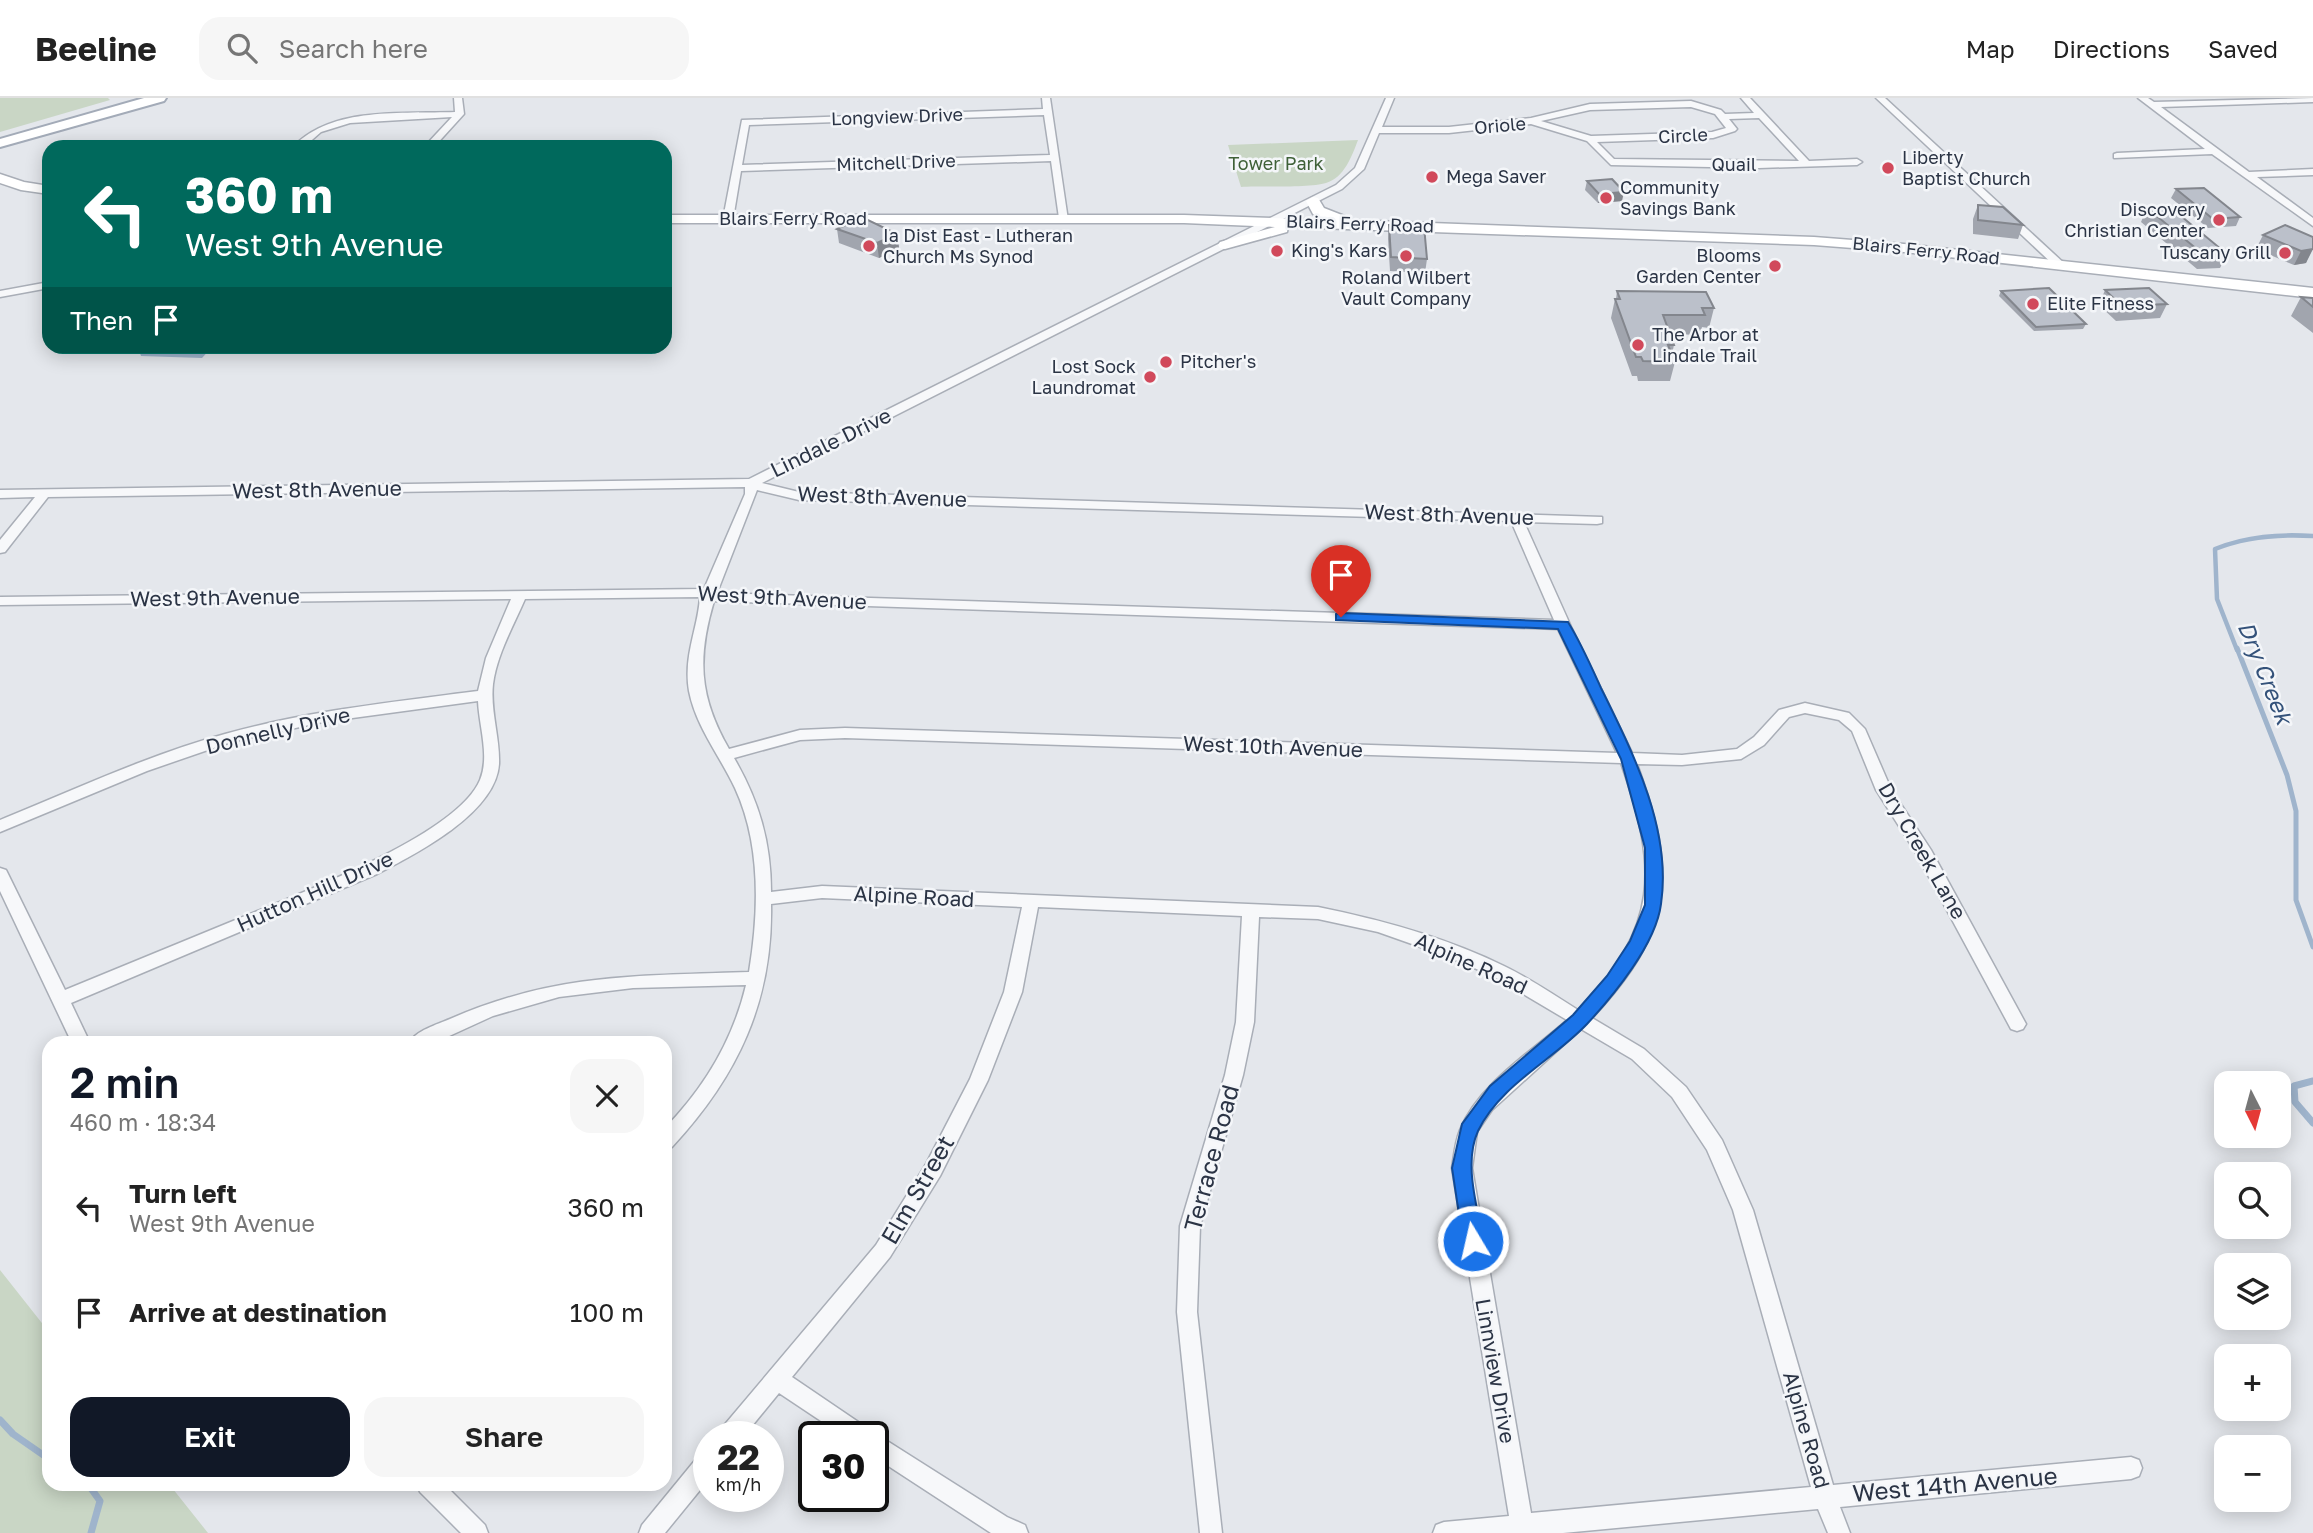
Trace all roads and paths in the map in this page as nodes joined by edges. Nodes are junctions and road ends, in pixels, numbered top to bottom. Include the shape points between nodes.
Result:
1 (137, 98) edge
2 (159, 98) edge
3 (458, 98) edge
4 (1046, 98) edge
5 (1390, 98) edge
6 (1745, 98) edge
7 (1880, 98) edge
8 (2142, 98) edge
9 (2313, 99) edge
10 (2152, 105) junction
11 (1048, 112) junction
12 (460, 114) junction
13 (1761, 116) junction
14 (1723, 117) junction
15 (1531, 121) junction
16 (1376, 130) junction
17 (0, 137) edge
18 (1590, 139) junction
19 (306, 140) edge
20 (436, 140) edge
21 (0, 143) edge
22 (2215, 151) junction
23 (2117, 156) dead end
24 (1054, 158) junction
25 (1857, 162) dead end
26 (1806, 163) junction
27 (738, 168) junction
28 (2313, 172) edge
29 (2248, 175) junction
30 (0, 178) edge
31 (42, 189) edge
32 (1313, 201) junction
33 (1064, 218) junction
34 (672, 219) edge
35 (728, 219) junction
36 (1217, 220) junction
37 (1272, 221) junction
38 (2313, 222) edge
39 (1335, 223) junction
40 (1352, 224) junction
41 (1225, 245) junction
42 (2057, 266) junction
43 (42, 286) edge
44 (0, 293) edge
45 (2313, 293) edge
46 (751, 483) junction
47 (45, 493) junction
48 (0, 494) edge
49 (1516, 517) junction
50 (1597, 520) dead end
51 (0, 549) edge
52 (520, 595) junction
53 (710, 597) junction
54 (0, 601) edge
55 (1563, 625) junction
56 (485, 695) junction
57 (1805, 708) joint
58 (726, 755) junction
59 (1629, 759) junction
60 (0, 826) edge
61 (0, 874) edge
62 (764, 899) junction
63 (1031, 902) junction
64 (1251, 909) junction
65 (758, 978) junction
66 (62, 999) junction
67 (1580, 1020) junction
68 (2017, 1024) dead end
69 (77, 1036) edge
70 (432, 1036) edge
71 (672, 1133) edge
72 (776, 1379) junction
73 (742, 1421) edge
74 (840, 1421) edge
75 (889, 1453) edge
76 (2132, 1468) dead end
77 (693, 1481) edge
78 (435, 1491) edge
79 (1825, 1497) junction
80 (1522, 1526) junction
81 (477, 1533) edge
82 (650, 1533) edge
83 (1017, 1533) edge
84 (1211, 1533) edge
85 (1444, 1533) edge
86 (1839, 1533) edge

1 - 17 main road
2 - 21 main road
3 - 12 street
4 - 11 street
5 - 16 street, Lindale Drive
6 - 13 street
7 - 42 street
8 - 10 street
9 - 10 street
10 - 22 street
11 - 24 street
11 - 27 street, Longview Drive via 746,122
12 - 19 street via 349,120 318,130
12 - 20 street
13 - 14 street
13 - 26 street
14 - 15 street, Circle via 1708,107 1669,103 1590,107
14 - 18 street, Circle via 1731,129 1713,135
15 - 16 street, Oriole via 1449,130
15 - 18 street, Oriole
16 - 32 street, Lindale Drive via 1359,169
18 - 26 street, Quail via 1611,162
22 - 23 street
22 - 29 street
24 - 27 street, Mitchell Drive
24 - 33 street
25 - 26 street, Quail
27 - 35 street
28 - 29 street
29 - 38 street
30 - 31 main road
32 - 37 street, Lindale Drive
32 - 40 main road via 1318,211
33 - 35 main road, Blairs Ferry Road
33 - 36 main road, Blairs Ferry Road
34 - 35 main road, Blairs Ferry Road
36 - 37 main road, Blairs Ferry Road
36 - 41 main road via 1230,230
37 - 39 main road, Blairs Ferry Road
37 - 41 street, Lindale Drive
39 - 40 main road, Blairs Ferry Road
39 - 41 main road via 1268,232
40 - 42 main road, Blairs Ferry Road via 1830,242
41 - 46 street, Lindale Drive
42 - 45 main road, Blairs Ferry Road
43 - 44 street
46 - 47 street, West 8th Avenue
46 - 49 street, West 8th Avenue via 799,496
46 - 53 street, Lindale Drive via 751,494
47 - 48 street, West 8th Avenue
47 - 51 street
49 - 50 street, West 8th Avenue
49 - 55 street, Linnview Drive
52 - 53 street, West 9th Avenue via 703,593
52 - 54 street, West 9th Avenue
52 - 56 street, Hutton Hill Drive via 493,659
53 - 55 street, West 9th Avenue
53 - 58 street, Lindale Drive via 696,642 695,677 704,712
55 - 59 street, Linnview Drive
56 - 60 street, Donnelly Drive via 291,723 227,738
56 - 66 street, Hutton Hill Drive via 491,749 487,782 466,808 371,870
57 - 59 street, West 10th Avenue via 1784,713 1741,754
57 - 68 street, Dry Creek Lane via 1844,716 1857,729 1884,790 1923,850
58 - 59 street, West 10th Avenue via 800,735 845,733
58 - 62 street, Lindale Drive via 749,801 762,852
59 - 67 street, Linnview Drive via 1653,848 1653,905 1638,943
61 - 66 street
62 - 63 street, Alpine Road via 822,892
62 - 65 street, Lindale Drive via 765,936
63 - 64 street, Alpine Road
63 - 72 street, Elm Street via 1013,992 979,1080 933,1170 883,1251
64 - 67 street, Alpine Road via 1318,913 1380,926 1499,971
64 - 84 street, Terrace Road via 1244,1022 1234,1075 1190,1226 1187,1311
65 - 70 street via 560,990 467,1018
65 - 71 street, Lindale Drive via 737,1041 706,1096
66 - 69 street
67 - 79 street, Alpine Road via 1638,1054 1679,1093 1715,1146 1743,1210
67 - 80 street, Linnview Drive via 1497,1092 1469,1130 1462,1168
72 - 73 street, Elm Street
72 - 74 street
75 - 83 street
76 - 79 street, West 14th Avenue
77 - 82 street
78 - 81 street
79 - 80 street, West 14th Avenue
79 - 86 street, Alpine Road
80 - 85 street, West 14th Avenue

